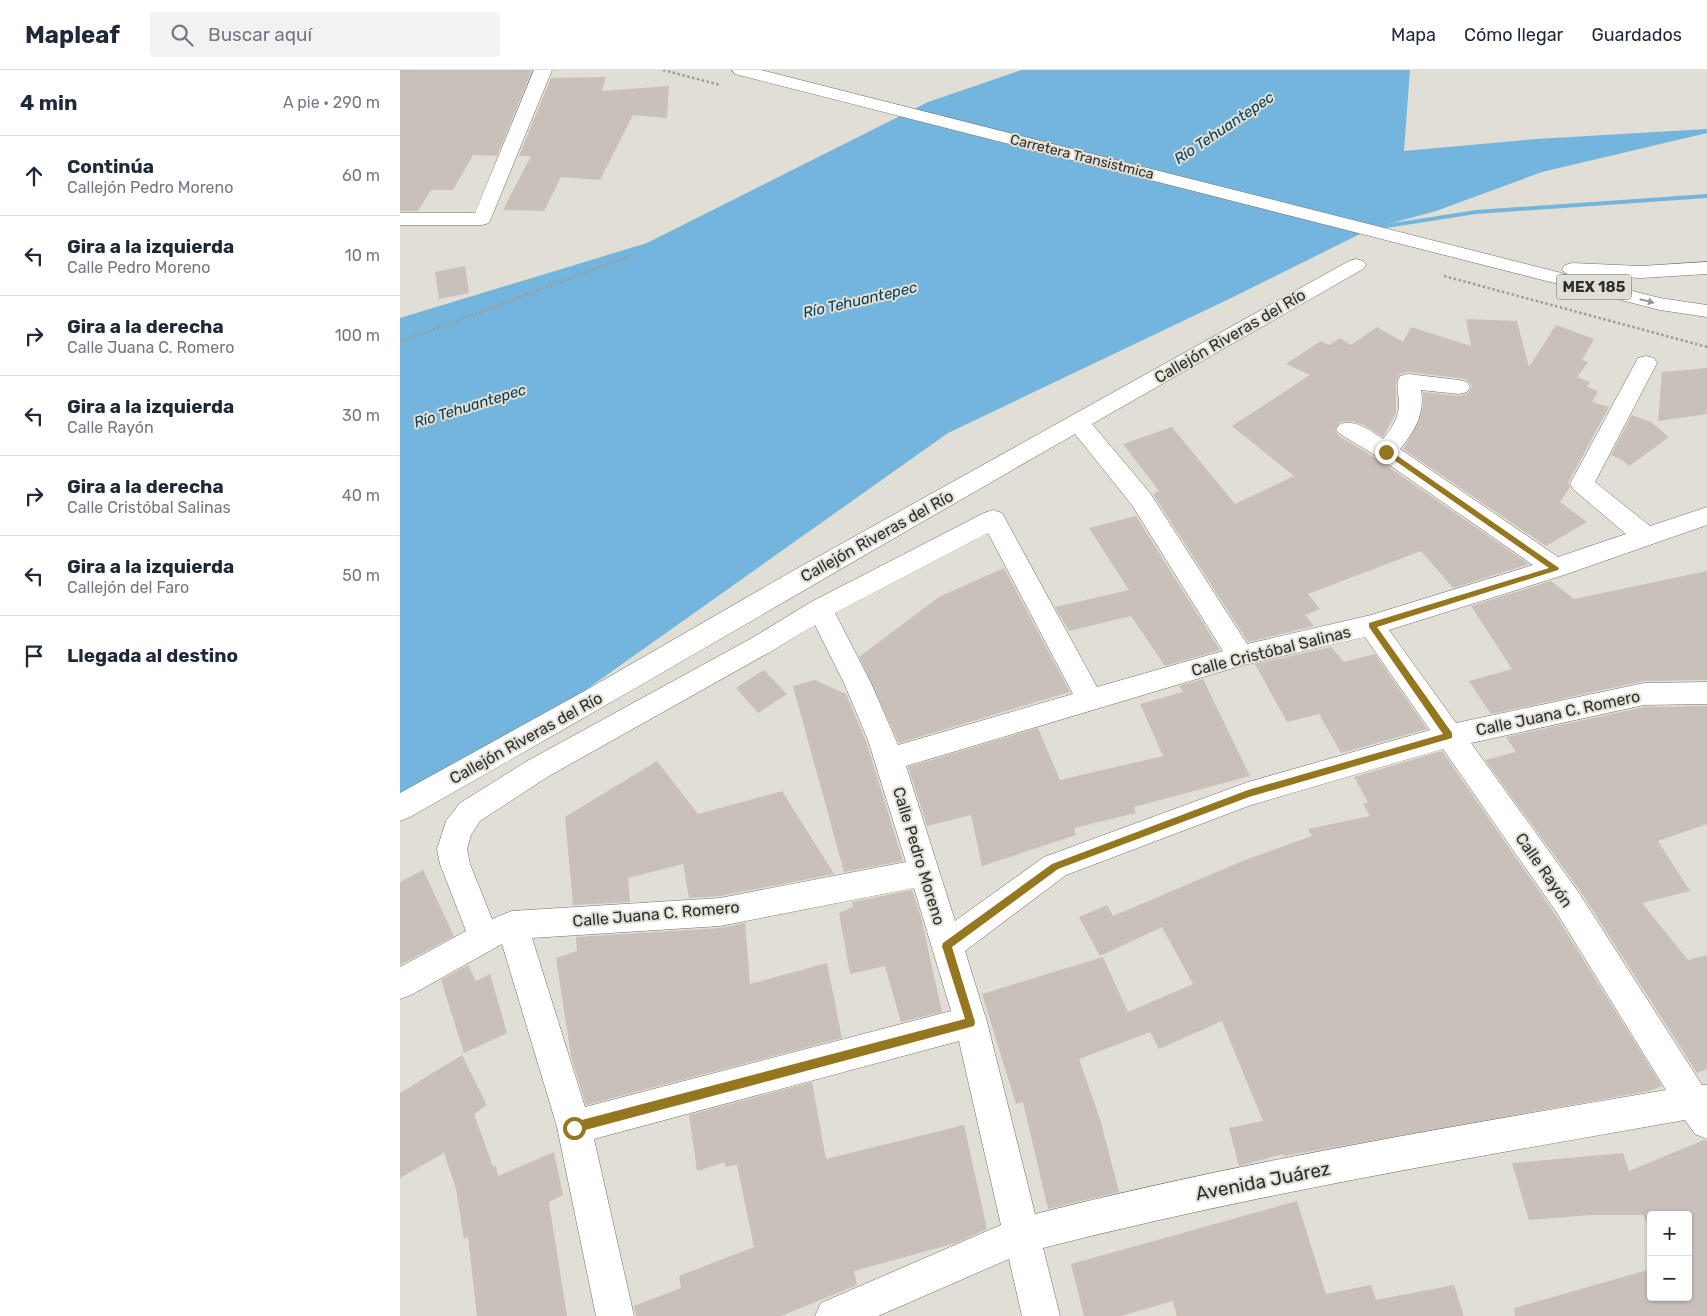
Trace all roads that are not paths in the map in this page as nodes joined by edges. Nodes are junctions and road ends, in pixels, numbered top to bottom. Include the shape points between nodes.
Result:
1 (543, 70) edge
2 (741, 70) edge
3 (400, 219) edge
4 (1481, 259) junction
5 (1356, 265) dead end
6 (1707, 268) edge
7 (1707, 311) edge
8 (1646, 363) dead end
9 (1459, 387) dead end
10 (1078, 422) junction
11 (1348, 429) dead end
12 (1386, 452) junction
13 (1707, 516) edge
14 (1646, 537) junction
15 (1555, 568) junction
16 (820, 609) junction
17 (1371, 625) junction
18 (1240, 656) junction
19 (1707, 693) edge
20 (1090, 700) junction
21 (1449, 736) junction
22 (889, 759) junction
23 (400, 808) edge
24 (924, 872) junction
25 (498, 931) junction
26 (947, 946) junction
27 (400, 984) edge
28 (971, 1022) junction
29 (1702, 1108) edge
30 (574, 1128) junction
31 (1022, 1235) junction
32 (615, 1316) edge
33 (834, 1316) edge
34 (1041, 1316) edge

1 - 3 street via 482,219
2 - 4 street, Carretera Transistmica / MEX 185
4 - 6 street, Carretera Transistmica / MEX 185 via 1586,271
4 -> 7 street, Carretera Transistmica / MEX 185 via 1660,304
5 - 10 street, Callejón Riveras del Río
8 - 14 street via 1582,484
9 - 12 street via 1408,381 1412,408 1406,429
10 - 18 street via 1141,499
10 - 23 street, Callejón Riveras del Río
11 - 12 street
12 - 15 street
13 - 14 street, Calle Cristóbal Salinas
14 - 15 street, Calle Cristóbal Salinas
15 - 17 street, Calle Cristóbal Salinas
16 - 20 street via 993,518
16 - 22 street, Calle Pedro Moreno via 848,660
16 - 25 street via 539,768 470,812 457,830 452,849 454,864
17 - 18 street, Calle Cristóbal Salinas
17 - 21 street, Calle Rayón
18 - 20 street, Calle Cristóbal Salinas
19 - 21 street, Calle Juana C. Romero via 1644,694
20 - 22 street, Calle Cristóbal Salinas
21 - 26 street, Calle Juana C. Romero via 1248,794 1055,866
21 - 29 street, Calle Rayón via 1568,903
22 - 24 street, Calle Pedro Moreno
24 - 25 street, Calle Juana C. Romero via 720,912
24 - 26 street, Calle Pedro Moreno
25 - 27 street, Calle Juana C. Romero
25 - 30 street
26 - 28 street, Calle Pedro Moreno
28 - 30 street
28 - 31 street, Calle Pedro Moreno
29 - 31 street, Avenida Juárez via 1406,1152 1124,1209
30 - 32 street
31 - 33 street, Avenida Juárez
31 - 34 street, Calle Pedro Moreno

